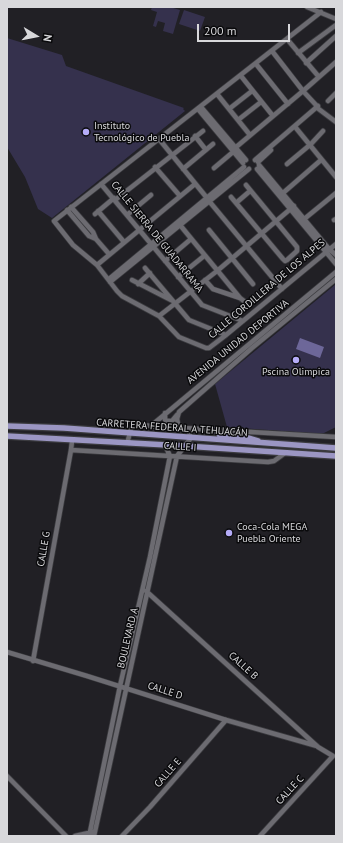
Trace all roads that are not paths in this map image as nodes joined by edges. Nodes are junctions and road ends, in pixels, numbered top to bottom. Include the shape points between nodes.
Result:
1 (307, 7) edge
2 (321, 12) junction
3 (336, 19) edge
4 (336, 25) edge
5 (336, 36) edge
6 (287, 39) junction
7 (272, 51) junction
8 (298, 53) junction
9 (336, 62) edge
10 (306, 63) junction
11 (256, 64) junction
12 (241, 76) junction
13 (318, 77) junction
14 (252, 91) junction
15 (303, 91) junction
16 (336, 93) edge
17 (217, 94) junction
18 (328, 101) dead end
19 (261, 102) junction
20 (288, 104) junction
21 (317, 107) junction
22 (200, 108) junction
23 (228, 109) junction
24 (273, 116) junction
25 (336, 119) edge
26 (238, 120) junction
27 (336, 122) edge
28 (296, 128) junction
29 (203, 131) dead end
30 (323, 131) dead end
31 (195, 136) junction
32 (250, 136) junction
33 (158, 139) junction
34 (213, 144) dead end
35 (309, 145) junction
36 (206, 150) junction
37 (234, 150) junction
38 (172, 155) junction
39 (321, 160) junction
40 (245, 164) junction
41 (257, 164) junction
42 (287, 164) dead end
43 (156, 167) junction
44 (214, 168) dead end
45 (183, 169) junction
46 (336, 178) edge
47 (101, 184) junction
48 (195, 184) junction
49 (246, 185) dead end
50 (250, 190) junction
51 (283, 193) junction
52 (336, 194) edge
53 (151, 195) dead end
54 (180, 196) junction
55 (231, 197) dead end
56 (114, 199) junction
57 (208, 200) junction
58 (236, 203) junction
59 (292, 208) junction
60 (69, 209) junction
61 (128, 215) junction
62 (275, 221) junction
63 (303, 221) junction
64 (180, 225) junction
65 (139, 229) junction
66 (209, 230) dead end
67 (260, 234) junction
68 (191, 239) junction
69 (124, 242) junction
70 (336, 244) edge
71 (152, 245) junction
72 (246, 246) junction
73 (328, 251) junction
74 (110, 254) junction
75 (336, 255) edge
76 (204, 256) junction
77 (232, 258) junction
78 (165, 261) junction
79 (336, 264) edge
80 (96, 265) junction
81 (145, 268) dead end
82 (217, 270) junction
83 (336, 272) edge
84 (150, 273) junction
85 (178, 277) junction
86 (336, 279) edge
87 (110, 280) junction
88 (132, 280) dead end
89 (205, 280) junction
90 (138, 284) junction
91 (253, 284) dead end
92 (282, 289) junction
93 (190, 292) junction
94 (240, 298) junction
95 (244, 301) dead end
96 (174, 302) junction
97 (159, 316) junction
98 (243, 321) junction
99 (269, 331) junction
100 (226, 335) junction
101 (251, 346) junction
102 (179, 412) junction
103 (165, 413) junction
104 (152, 425) junction
105 (7, 426) edge
106 (182, 428) junction
107 (214, 430) junction
108 (129, 433) junction
109 (7, 436) edge
110 (336, 437) edge
111 (191, 438) junction
112 (72, 441) junction
113 (129, 443) junction
114 (270, 444) junction
115 (165, 445) junction
116 (185, 446) junction
117 (336, 448) edge
118 (71, 450) junction
119 (285, 453) junction
120 (170, 456) junction
121 (177, 456) junction
122 (336, 456) edge
123 (157, 519) junction
124 (162, 520) junction
125 (142, 589) junction
126 (148, 592) junction
127 (7, 652) edge
128 (34, 661) junction
129 (120, 686) junction
130 (126, 688) junction
131 (226, 720) junction
132 (115, 726) junction
133 (318, 747) junction
134 (333, 756) joint
135 (7, 776) edge
136 (93, 834) edge
137 (66, 836) edge
138 (75, 836) edge
139 (122, 836) edge
140 (260, 836) edge

1 - 2 street
2 - 3 street
2 - 6 street
4 - 8 street
5 - 10 street
6 - 7 street
6 - 8 street
7 - 11 street
7 - 15 street
8 - 10 street
9 - 13 street
10 - 13 street
11 - 12 street
11 - 20 street
12 - 14 street
12 - 17 street
13 - 15 street
14 - 19 street
14 - 23 street
15 - 20 street
15 - 21 street
16 - 18 street
17 - 22 street
17 - 23 street
19 - 24 street
19 - 26 street
20 - 24 street
21 - 25 street
21 - 27 street
21 - 28 street
21 - 41 street
22 - 33 street
22 - 37 street
23 - 26 street
24 - 32 street
26 - 32 street
28 - 35 street
28 - 41 street
29 - 31 street
30 - 35 street
31 - 36 street
31 - 38 street
32 - 37 street
33 - 38 street
33 - 47 street
34 - 36 street
35 - 39 street
35 - 42 street
36 - 45 street
37 - 40 street
37 - 44 street
38 - 43 street
38 - 45 street
39 - 46 street
39 - 51 street
40 - 41 street
40 - 41 street
40 - 57 street
41 - 51 street
41 - 59 street
43 - 54 street
43 - 56 street
45 - 48 street
47 - 56 street, CALLE SIERRA DE GUADARRAMA
47 - 60 street
48 - 54 street
48 - 57 street
49 - 50 street
50 - 58 street
50 - 62 street
51 - 59 street
52 - 63 street
53 - 61 street
54 - 65 street
55 - 58 street
56 - 61 street, CALLE SIERRA DE GUADARRAMA
56 - 69 street via 97,212
57 - 64 street
57 - 71 street
57 - 72 street
58 - 67 street
59 - 62 street
59 - 63 street
60 - 74 street via 93,232
60 - 80 street via 54,221 73,246
61 - 65 street, CALLE SIERRA DE GUADARRAMA
62 - 67 street
62 - 67 street via 298,249 285,261
63 - 73 street
64 - 68 street
64 - 71 street
65 - 69 street
65 - 71 street, CALLE SIERRA DE GUADARRAMA
66 - 77 street
67 - 72 street
68 - 76 street
68 - 78 street
69 - 74 street
70 - 73 street, CALLE CORDILLERA DE LOS ALPES
71 - 78 street, CALLE SIERRA DE GUADARRAMA
71 - 87 street
72 - 77 street
72 - 92 street
73 - 75 street
73 - 79 street
73 - 92 street, CALLE CORDILLERA DE LOS ALPES
74 - 80 street
76 - 82 street
76 - 85 street
77 - 82 street
77 - 91 street
78 - 85 street, CALLE SIERRA DE GUADARRAMA
80 - 87 street
81 - 84 street
82 - 89 street
82 - 94 street
83 - 99 street, AVENIDA UNIDAD DEPORTIVA
84 - 90 street
84 - 96 street
85 - 93 street, CALLE SIERRA DE GUADARRAMA
86 - 99 street, AVENIDA UNIDAD DEPORTIVA
87 - 97 street via 122,296
88 - 90 street
89 - 93 street
89 - 94 street via 213,289
90 - 96 street
92 - 98 street, CALLE CORDILLERA DE LOS ALPES
93 - 96 street
93 - 98 street, CALLE SIERRA DE GUADARRAMA via 202,305
94 - 95 street
96 - 97 street
96 - 100 street via 189,320
97 - 100 street, CALLE CORDILLERA DE LOS ALPES via 179,337 209,348
98 - 100 street, CALLE CORDILLERA DE LOS ALPES
99 - 101 street, AVENIDA UNIDAD DEPORTIVA
101 - 102 street, AVENIDA UNIDAD DEPORTIVA
101 - 103 street, AVENIDA UNIDAD DEPORTIVA
102 - 103 street, AVENIDA UNIDAD DEPORTIVA via 168,422 165,420
102 - 106 street via 177,419
103 - 104 street, AVENIDA UNIDAD DEPORTIVA
104 - 106 street
104 - 108 street via 133,426
105 - 108 main road, CARRETERA FEDERAL A TEHUACÁN
106 - 107 street
106 - 111 street via 190,432
107 - 110 street
107 - 114 main road via 219,434
108 - 111 main road, CARRETERA FEDERAL A TEHUACÁN
108 - 113 street
109 - 112 main road, CARRETERA FEDERAL A TEHUACÁN
111 - 114 main road, CARRETERA FEDERAL A TEHUACÁN
111 - 116 street
112 - 113 main road, CARRETERA FEDERAL A TEHUACÁN
112 - 118 street, CALLE G
113 - 115 main road, CARRETERA FEDERAL A TEHUACÁN
114 - 117 main road, CARRETERA FEDERAL A TEHUACÁN
115 - 116 main road, CARRETERA FEDERAL A TEHUACÁN
115 - 120 street
116 - 119 main road, CARRETERA FEDERAL A TEHUACÁN
116 - 121 street, BOULEVARD A
118 - 120 street, CALLE I
118 - 128 street, CALLE G
119 - 121 street, CALLE I via 268,462
119 - 122 main road, CARRETERA FEDERAL A TEHUACÁN
120 - 121 street, CALLE I
120 - 123 street, BOULEVARD A
121 - 124 street, BOULEVARD A
123 - 124 street
123 - 125 street, BOULEVARD A
124 - 126 street, BOULEVARD A
125 - 126 street, CALLE B
125 - 129 street, BOULEVARD A
126 - 130 street, BOULEVARD A
126 - 133 street, CALLE B
127 - 128 street, CALLE D
128 - 129 street, CALLE D
129 - 130 street, CALLE D
129 - 132 street, BOULEVARD A
130 - 131 street, CALLE D
130 - 132 street, BOULEVARD A
131 - 133 street, CALLE D
131 - 139 street, CALLE E
132 - 136 street, BOULEVARD A
133 - 134 street, CALLE B
134 - 140 street, CALLE C
135 - 137 street
136 - 138 street

